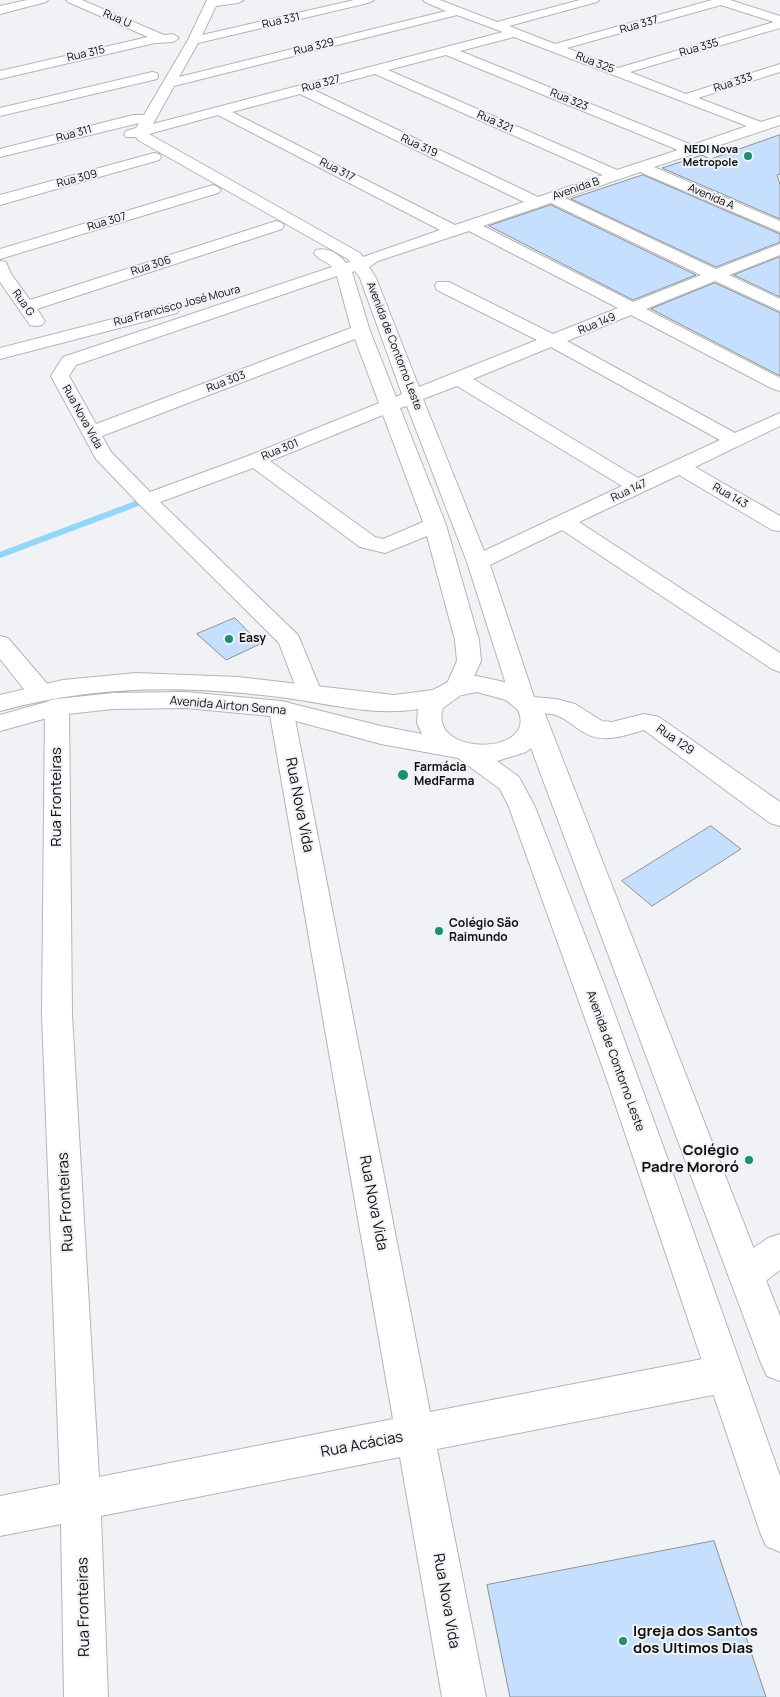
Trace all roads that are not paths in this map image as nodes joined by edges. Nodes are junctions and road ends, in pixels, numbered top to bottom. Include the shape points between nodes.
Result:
1 (42, 0) edge
2 (72, 0) edge
3 (238, 0) edge
4 (368, 0) edge
5 (593, 0) edge
6 (720, 1) edge
7 (212, 2) edge
8 (435, 2) edge
9 (457, 6) edge
10 (0, 10) edge
11 (780, 20) edge
12 (780, 24) edge
13 (496, 26) junction
14 (515, 33) junction
15 (171, 35) junction
16 (194, 40) junction
17 (555, 48) junction
18 (448, 51) junction
19 (780, 68) edge
20 (375, 70) junction
21 (618, 72) junction
22 (0, 74) edge
23 (152, 76) junction
24 (170, 82) junction
25 (301, 89) junction
26 (686, 98) junction
27 (220, 111) junction
28 (0, 112) edge
29 (780, 120) edge
30 (761, 126) junction
31 (134, 129) junction
32 (691, 150) junction
33 (0, 153) edge
34 (154, 157) junction
35 (641, 167) junction
36 (615, 175) junction
37 (213, 190) junction
38 (0, 200) edge
39 (544, 200) junction
40 (470, 225) junction
41 (276, 226) junction
42 (780, 227) edge
43 (453, 230) junction
44 (780, 249) edge
45 (0, 254) edge
46 (353, 261) junction
47 (1, 272) edge
48 (715, 275) junction
49 (443, 286) dead end
50 (780, 306) edge
51 (26, 307) junction
52 (632, 310) junction
53 (361, 330) junction
54 (48, 340) junction
55 (553, 341) junction
56 (0, 354) edge
57 (68, 361) junction
58 (459, 379) junction
59 (780, 385) edge
60 (413, 397) junction
61 (389, 405) junction
62 (780, 419) edge
63 (91, 433) junction
64 (734, 440) junction
65 (255, 460) junction
66 (680, 467) junction
67 (638, 487) junction
68 (146, 500) junction
69 (563, 521) junction
70 (435, 525) junction
71 (780, 525) edge
72 (478, 562) junction
73 (0, 643) edge
74 (780, 664) edge
75 (448, 692) junction
76 (310, 693) junction
77 (48, 700) junction
78 (0, 703) edge
79 (528, 708) junction
80 (281, 709) junction
81 (0, 723) edge
82 (461, 751) junction
83 (780, 816) edge
84 (780, 1250) edge
85 (746, 1274) junction
86 (780, 1363) edge
87 (723, 1374) junction
88 (416, 1434) junction
89 (81, 1501) junction
90 (0, 1516) edge
91 (780, 1532) edge
92 (86, 1697) edge
93 (464, 1697) edge

1 - 10 street
2 - 15 street, Rua U
3 - 7 street
4 - 16 street, Rua 331
5 - 13 street
6 - 11 street
6 - 17 street, Rua 337
7 - 16 street
8 - 9 street, Rua 325
9 - 13 street, Rua 325
9 - 24 street, Rua 329
12 - 21 street, Rua 335
13 - 14 street, Rua 325
14 - 17 street, Rua 325
14 - 18 street, Rua 327
15 - 22 street, Rua 315
15 - 23 street
16 - 24 street
17 - 21 street, Rua 325
18 - 20 street, Rua 327
18 - 32 street, Rua 323
19 - 26 street, Rua 333
20 - 25 street, Rua 327
20 - 36 street, Rua 321
21 - 26 street, Rua 325
23 - 28 street
23 - 31 street
24 - 31 street via 149,119
25 - 27 street, Rua 327
25 - 39 street, Rua 319
26 - 30 street, Rua 325
27 - 31 street, Rua 327
27 - 43 street, Rua 317
29 - 30 street, Avenida B
30 - 32 street, Avenida B
31 - 33 street, Rua 311
31 - 34 street via 127,140
31 - 46 street via 152,143
32 - 35 street, Avenida B
34 - 37 street
34 - 38 street, Rua 309
35 - 36 street, Avenida B
35 - 42 street, Avenida A
36 - 39 street, Avenida B
37 - 41 street
37 - 45 street, Rua 307
39 - 40 street, Avenida B
39 - 48 street, Rua 319
40 - 43 street, Avenida B
40 - 52 street
41 - 46 street
41 - 51 street, Rua 306
43 - 46 street, Avenida B
44 - 48 street, Rua 149
46 - 53 street, Avenida de Contorno Leste via 348,280
46 - 54 street, Rua Francisco José Moura
46 - 57 street, Rua Francisco José Moura
46 - 60 street, Avenida de Contorno Leste via 374,291
47 - 51 street, Rua G
48 - 50 street, Rua 319
48 - 52 street, Rua 149
49 - 55 street
51 - 54 street, Rua G
52 - 55 street, Rua 149
52 - 59 street
53 - 61 street, Avenida de Contorno Leste
53 - 63 street, Rua 303
54 - 56 street, Rua Francisco José Moura
54 - 57 street
55 - 58 street, Rua 149
55 - 64 street
57 - 63 street, Rua Nova Vida via 60,376
58 - 60 street, Rua 149
58 - 67 street
60 - 61 street, Rua 301
60 - 72 street, Avenida de Contorno Leste
61 - 65 street, Rua 301
61 - 70 street, Avenida de Contorno Leste
62 - 64 street, Rua 147
63 - 68 street, Rua Nova Vida via 103,455
64 - 66 street, Rua 147
65 - 68 street, Rua 301
65 - 70 street via 368,542 384,546
66 - 67 street, Rua 147
66 - 71 street, Rua 143
67 - 69 street, Rua 147
68 - 76 street, Rua Nova Vida via 290,640
69 - 72 street, Rua 147
69 - 74 street
70 - 75 street, Avenida de Contorno Leste via 467,640 469,661
72 - 79 street, Avenida de Contorno Leste
73 - 77 street
75 - 76 street, Avenida Airton Senna via 395,703
75 - 79 street via 466,685 491,686 512,693
75 - 82 street via 431,707 428,719 441,741
76 - 77 street, Avenida Airton Senna via 142,682 85,685
77 - 78 street, Avenida Airton Senna
77 - 80 street, Avenida Airton Senna via 186,700
77 - 81 street, Avenida Airton Senna
77 - 89 street, Rua Fronteiras via 57,1015
79 - 82 street via 532,728 528,737 519,744 505,751
79 - 83 street, Rua 129 via 561,708 597,729 612,730 650,723
79 - 85 street, Avenida de Contorno Leste
80 - 82 street, Avenida Airton Senna
80 - 88 street, Rua Nova Vida
82 - 87 street, Avenida de Contorno Leste via 510,782 522,806 653,1164
84 - 85 street
85 - 86 street, Avenida de Contorno Leste
87 - 88 street, Rua Acácias
87 - 91 street, Avenida de Contorno Leste
88 - 89 street, Rua Acácias
88 - 93 street, Rua Nova Vida
89 - 90 street, Rua Acácias
89 - 92 street, Rua Fronteiras

